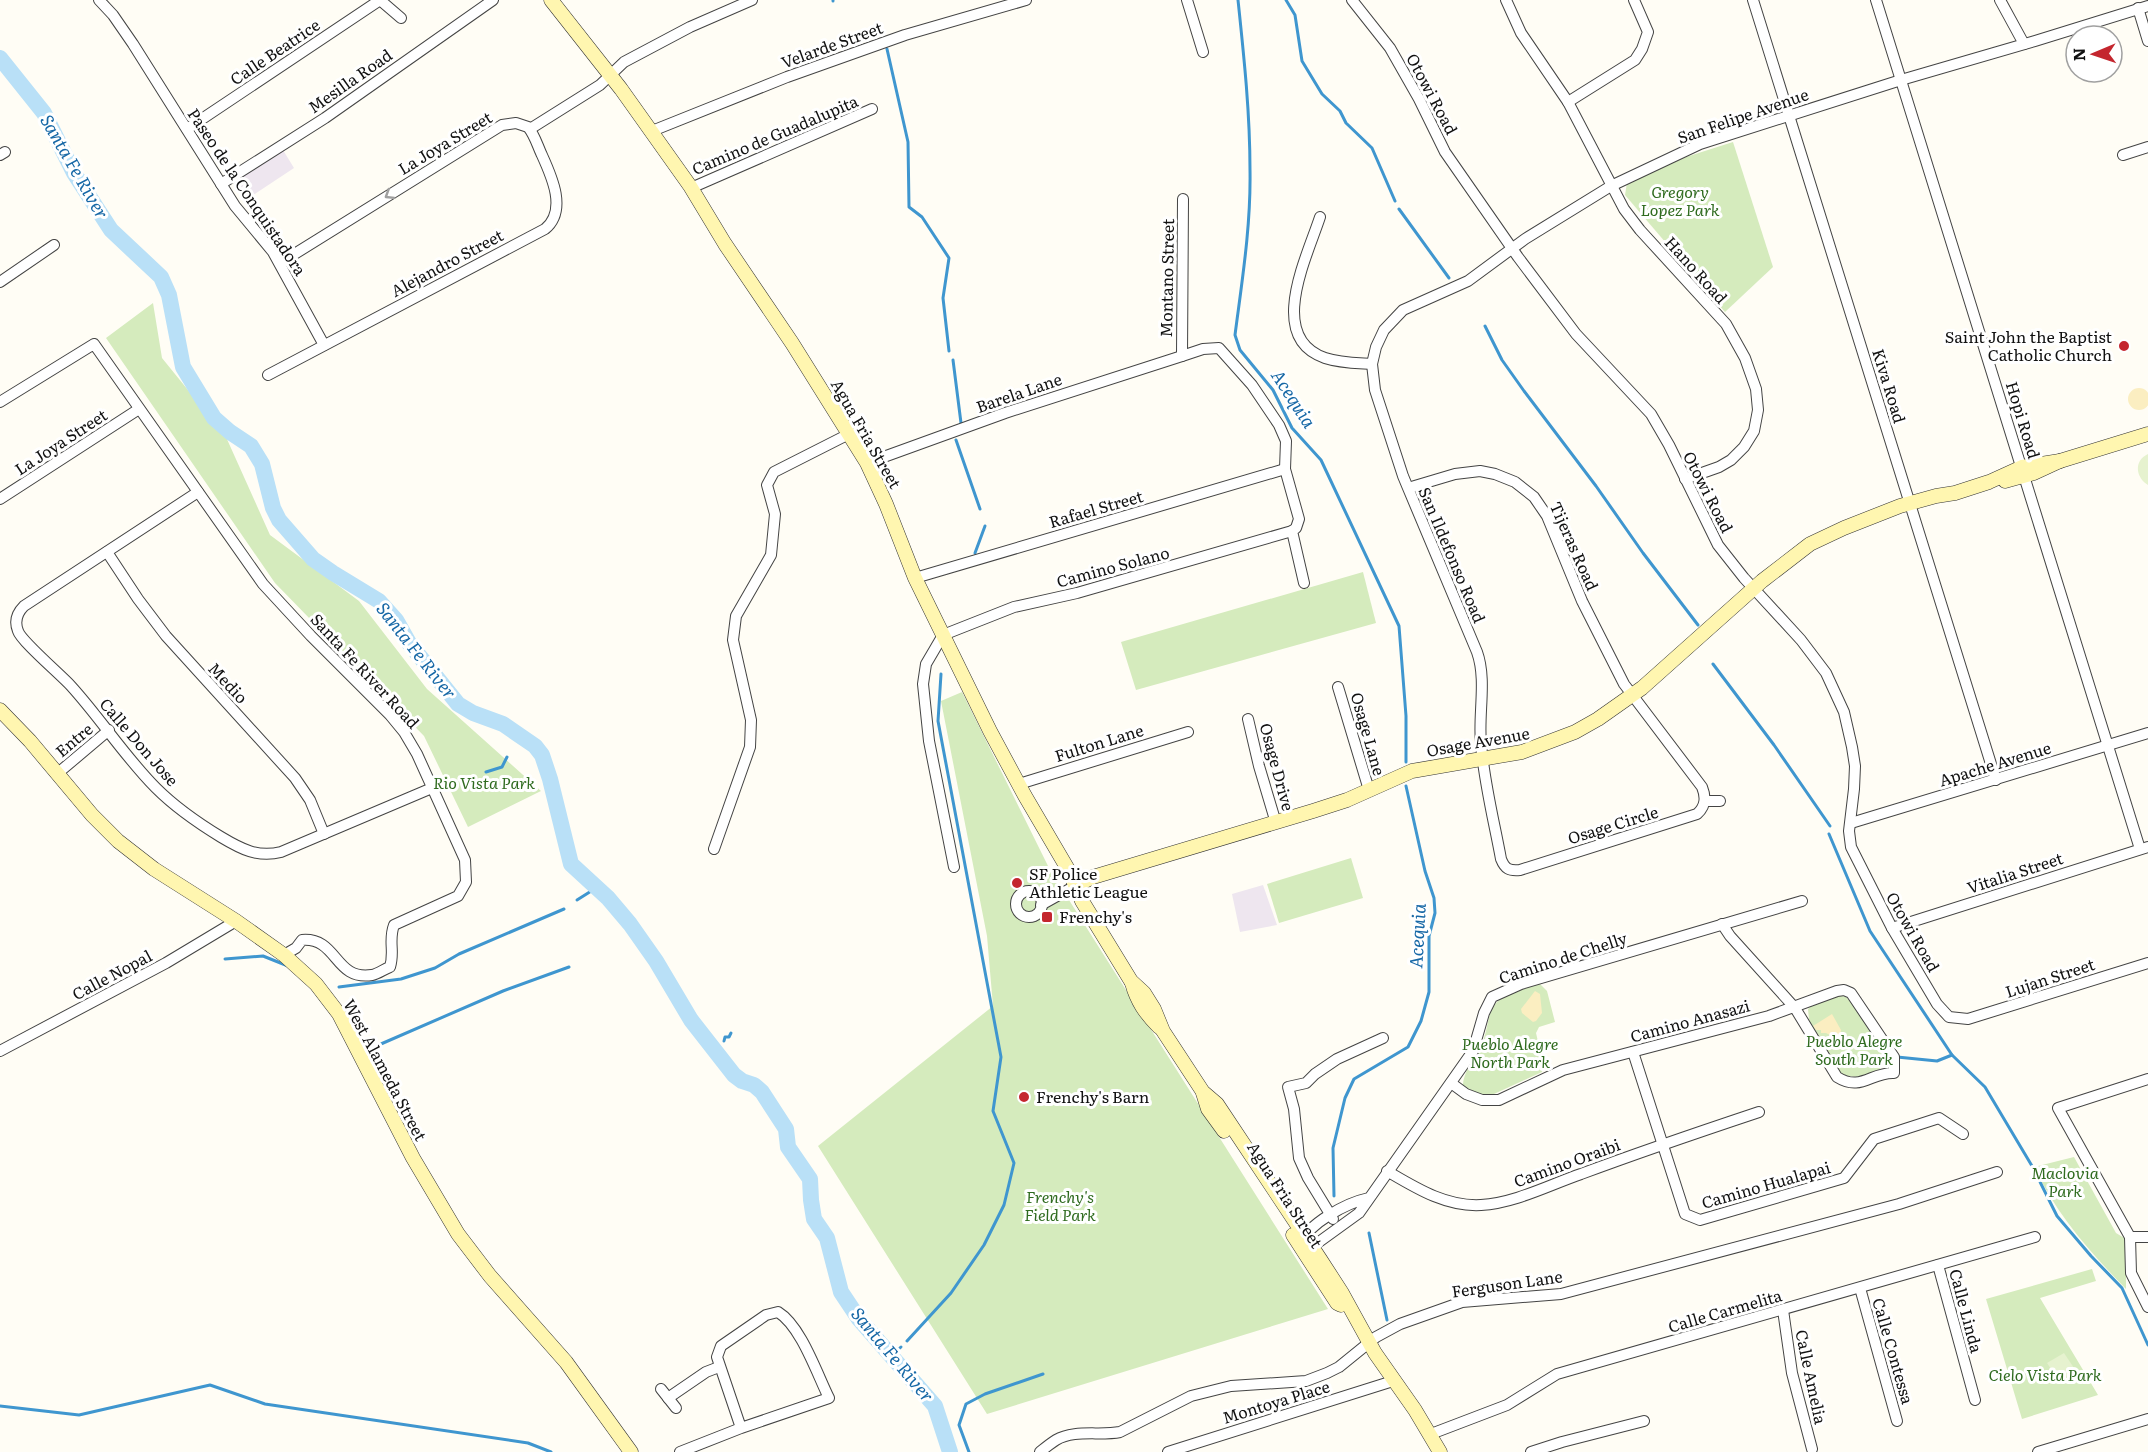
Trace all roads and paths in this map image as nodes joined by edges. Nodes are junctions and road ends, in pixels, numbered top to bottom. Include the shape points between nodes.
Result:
1 (99, 0) edge
2 (380, 0) edge
3 (493, 0) edge
4 (551, 0) edge
5 (752, 0) edge
6 (1026, 0) edge
7 (1187, 0) edge
8 (1352, 0) edge
9 (1506, 0) edge
10 (1634, 0) edge
11 (1753, 0) edge
12 (1876, 0) edge
13 (2000, 0) edge
14 (2143, 7) edge
15 (401, 18) dead end
16 (2148, 41) edge
17 (2025, 44) junction
18 (1203, 52) dead end
19 (610, 76) junction
20 (1901, 80) junction
21 (1568, 102) junction
22 (872, 110) dead end
23 (1788, 115) junction
24 (187, 129) junction
25 (530, 129) junction
26 (652, 130) junction
27 (2148, 147) edge
28 (2123, 155) dead end
29 (221, 184) junction
30 (1611, 186) junction
31 (691, 188) junction
32 (1183, 199) dead end
33 (1320, 217) dead end
34 (54, 245) dead end
35 (1512, 249) junction
36 (280, 263) junction
37 (0, 282) edge
38 (324, 345) junction
39 (1182, 356) junction
40 (1372, 364) junction
41 (268, 375) dead end
42 (0, 402) edge
43 (139, 409) junction
44 (849, 434) junction
45 (2148, 434) edge
46 (867, 463) junction
47 (1285, 469) junction
48 (2023, 472) junction
49 (1684, 479) junction
50 (1408, 488) junction
51 (198, 492) junction
52 (0, 499) edge
53 (1911, 507) junction
54 (1292, 531) junction
55 (107, 552) junction
56 (915, 578) junction
57 (1304, 583) dead end
58 (1754, 588) junction
59 (943, 634) junction
60 (1338, 687) dead end
61 (1633, 695) junction
62 (0, 710) edge
63 (1248, 719) dead end
64 (109, 730) junction
65 (1188, 732) dead end
66 (2148, 733) edge
67 (2108, 746) junction
68 (1484, 760) junction
69 (58, 773) junction
70 (1996, 780) junction
71 (1019, 783) junction
72 (432, 788) junction
73 (1369, 790) junction
74 (1705, 801) junction
75 (1720, 801) dead end
76 (1851, 823) junction
77 (1276, 824) junction
78 (324, 834) junction
79 (2144, 848) edge
80 (714, 849) dead end
81 (954, 867) dead end
82 (1075, 886) junction
83 (1802, 901) dead end
84 (1041, 905) dead end
85 (236, 921) junction
86 (1722, 924) junction
87 (1892, 928) junction
88 (284, 955) junction
89 (2148, 963) edge
90 (1795, 1008) junction
91 (1961, 1018) joint
92 (1383, 1038) dead end
93 (0, 1051) edge
94 (1633, 1052) junction
95 (2148, 1079) edge
96 (1451, 1083) junction
97 (1759, 1112) dead end
98 (1963, 1134) dead end
99 (1662, 1144) junction
100 (1388, 1171) junction
101 (1997, 1172) dead end
102 (1369, 1198) junction
103 (1330, 1215) junction
104 (1338, 1227) junction
105 (2035, 1237) dead end
106 (2130, 1237) junction
107 (2148, 1237) edge
108 (1305, 1242) junction
109 (1938, 1265) junction
110 (1860, 1288) junction
111 (2148, 1307) edge
112 (1783, 1310) junction
113 (1369, 1343) junction
114 (719, 1367) junction
115 (1394, 1381) junction
116 (661, 1389) dead end
117 (668, 1398) junction
118 (1975, 1400) dead end
119 (676, 1408) dead end
120 (2148, 1419) edge
121 (1644, 1421) dead end
122 (1897, 1421) dead end
123 (741, 1428) junction
124 (1431, 1434) junction
125 (1812, 1449) dead end
126 (631, 1452) edge
127 (680, 1452) edge
128 (1040, 1452) edge
129 (1168, 1452) edge
130 (1440, 1452) edge
131 (1531, 1452) edge
132 (2038, 1452) edge

1 - 24 street, Paseo de la Conquistadora via 124,31
2 - 15 street, Calle Beatrice
2 - 24 street, Calle Beatrice
3 - 29 street, Mesilla Road via 324,118
4 - 19 street, Agua Fria Street
5 - 19 street via 680,32 624,62
6 - 26 street, Velarde Street via 905,35
7 - 18 street
8 - 35 street, Otowi Road via 1390,48 1445,152
9 - 21 street, Hano Road via 1521,33
10 - 21 street via 1648,32 1639,54
11 - 23 street, Kiva Road
12 - 20 street, Hopi Road
13 - 17 street
14 - 16 street
14 - 17 street, San Felipe Avenue
17 - 20 street, San Felipe Avenue
19 - 25 street
19 - 26 street, Agua Fria Street
20 - 23 street, San Felipe Avenue
20 - 48 street, Hopi Road
21 - 30 street, Hano Road
22 - 31 street, Camino de Guadalupita
23 - 30 street, San Felipe Avenue via 1700,144
23 - 53 street, Kiva Road
24 - 29 street, Paseo de la Conquistadora
25 -> 36 street, La Joya Street via 516,123 494,129
25 - 38 street, Alejandro Street via 554,183 556,210 549,225
26 - 31 street, Agua Fria Street
27 - 28 street
29 - 36 street, Paseo de la Conquistadora
30 - 35 street, San Felipe Avenue
30 - 49 street, Hano Road via 1635,224 1726,324 1745,358 1756,389 1758,410 1754,430 1744,447 1719,467
31 - 44 street, Agua Fria Street
32 - 39 street, Montano Street
33 - 40 street via 1294,297 1296,329 1303,342 1320,356
34 - 37 street
35 - 40 street, San Felipe Avenue via 1468,281 1411,305 1396,316 1379,339
35 - 49 street, Otowi Road via 1576,334 1651,414
36 - 38 street, Paseo de la Conquistadora
38 - 41 street, Alejandro Street
39 - 46 street, Barela Lane
39 - 47 street, Montano Street via 1213,347 1233,362 1279,425 1286,441
40 - 50 street, San Ildefonso Road via 1377,398
42 - 43 street, Santa Fe River Road via 94,344
43 - 51 street, Santa Fe River Road
43 - 52 street, La Joya Street
44 - 46 street, Agua Fria Street
44 - 80 street via 774,472 767,484 775,514 771,555 736,616 733,640 751,720 750,747
45 - 48 street, Osage Avenue
46 - 56 street, Agua Fria Street
47 - 54 street via 1299,519
47 - 56 street, Rafael Street
48 - 53 street, Osage Avenue
48 - 67 street, Hopi Road
49 - 58 street, Otowi Road via 1718,545
50 - 61 street, Tijeras Road via 1480,471 1528,490 1547,516 1588,614
50 - 68 street, San Ildefonso Road via 1479,658
51 - 55 street, Calle Don Jose
51 - 72 street, Santa Fe River Road via 263,584 397,723
53 - 58 street, Osage Avenue via 1844,528 1810,544
53 - 70 street, Kiva Road
54 - 57 street
54 - 59 street, Camino Solano via 1077,593 1014,607
55 - 64 street, Calle Don Jose via 24,606 11,620 21,637
55 - 78 street, Medio via 166,636 295,778 310,800
56 - 59 street, Agua Fria Street
58 - 61 street, Osage Avenue
58 - 76 street, Otowi Road via 1816,658 1838,697 1855,766
59 - 71 street, Agua Fria Street
59 - 81 street via 926,664 922,684
60 - 73 street, Osage Lane
61 - 68 street, Osage Avenue via 1563,738
61 - 74 street via 1702,787
62 - 69 street, West Alameda Street
63 - 77 street, Osage Drive
64 - 69 street, Entre
64 - 78 street, Calle Don Jose via 165,796 241,848 261,854 275,853
65 - 71 street, Fulton Lane
66 - 67 street, Apache Avenue
67 - 70 street, Apache Avenue
67 - 79 street, Hopi Road
68 - 73 street, Osage Avenue via 1412,771
68 - 74 street, Osage Circle via 1501,859 1509,870 1520,870 1693,816
69 - 85 street, West Alameda Street via 92,815 126,848
70 - 76 street, Apache Avenue
71 - 82 street, Agua Fria Street
72 - 78 street, Calle Don Jose
72 - 88 street, Santa Fe River Road via 465,860 466,882 458,896 394,925 390,967 372,975 344,969 325,945 313,939 302,940
73 - 77 street, Osage Avenue
74 - 75 street
76 - 87 street, Otowi Road via 1851,847
77 - 82 street, Osage Avenue via 1093,877
79 - 87 street, Vitalia Street
82 - 84 street
82 - 108 street, Agua Fria Street via 1131,981 1136,999 1163,1031 1203,1092 1208,1109
83 - 86 street, Camino de Chelly
85 - 88 street, West Alameda Street
85 - 93 street, Calle Nopal via 166,963
86 - 90 street
86 - 96 street, Camino de Chelly via 1521,984 1492,997 1473,1050
87 - 91 street, Otowi Road via 1937,1004 1950,1017
88 - 126 street, West Alameda Street via 303,970 334,1007 413,1158 458,1234 567,1362
89 - 91 street, Lujan Street
90 - 90 street, Camino Anasazi via 1837,1077 1853,1084 1894,1073 1894,1057 1851,993 1837,991
90 - 94 street, Camino Anasazi
92 - 103 street via 1337,1059 1306,1083 1288,1087 1299,1158
94 - 96 street, Camino Anasazi via 1563,1070 1499,1100 1482,1101
94 - 99 street, Camino Hualapai
95 - 106 street via 2058,1108
96 - 100 street, Camino de Chelly
97 - 99 street, Camino Oraibi
98 - 99 street, Camino Hualapai via 1939,1118 1874,1139 1844,1178 1700,1220 1685,1214
99 - 100 street, Camino Oraibi via 1510,1199 1480,1205 1434,1197
100 - 102 street, Camino de Chelly
101 - 113 street, Ferguson Lane via 1899,1204 1560,1294 1462,1302 1401,1324
102 - 103 street via 1354,1201
102 - 104 street, Camino de Chelly via 1359,1213
103 - 104 street
103 - 108 street
104 - 108 street, Camino de Chelly
105 - 109 street, Calle Carmelita
106 - 107 street
106 - 111 street via 2131,1273
108 - 113 street, Agua Fria Street via 1337,1303 1348,1308
109 - 110 street, Calle Carmelita
109 - 118 street, Calle Linda
110 - 112 street, Calle Carmelita
110 - 122 street, Calle Contessa
112 - 124 street, Calle Carmelita via 1557,1374 1507,1405
112 - 125 street, Calle Amelia via 1792,1372
113 - 115 street, Agua Fria Street
113 - 128 street, Ferguson Lane via 1339,1367 1306,1381 1231,1386 1191,1396 1120,1432 1058,1438
114 - 117 street
114 - 123 street
114 - 123 street via 721,1346 766,1315 778,1312 788,1318 829,1398
115 - 124 street, Agua Fria Street
115 - 129 street, Montoya Place
116 - 117 street
117 - 119 street
120 - 132 street
121 - 131 street
123 - 127 street
124 - 130 street, Agua Fria Street

